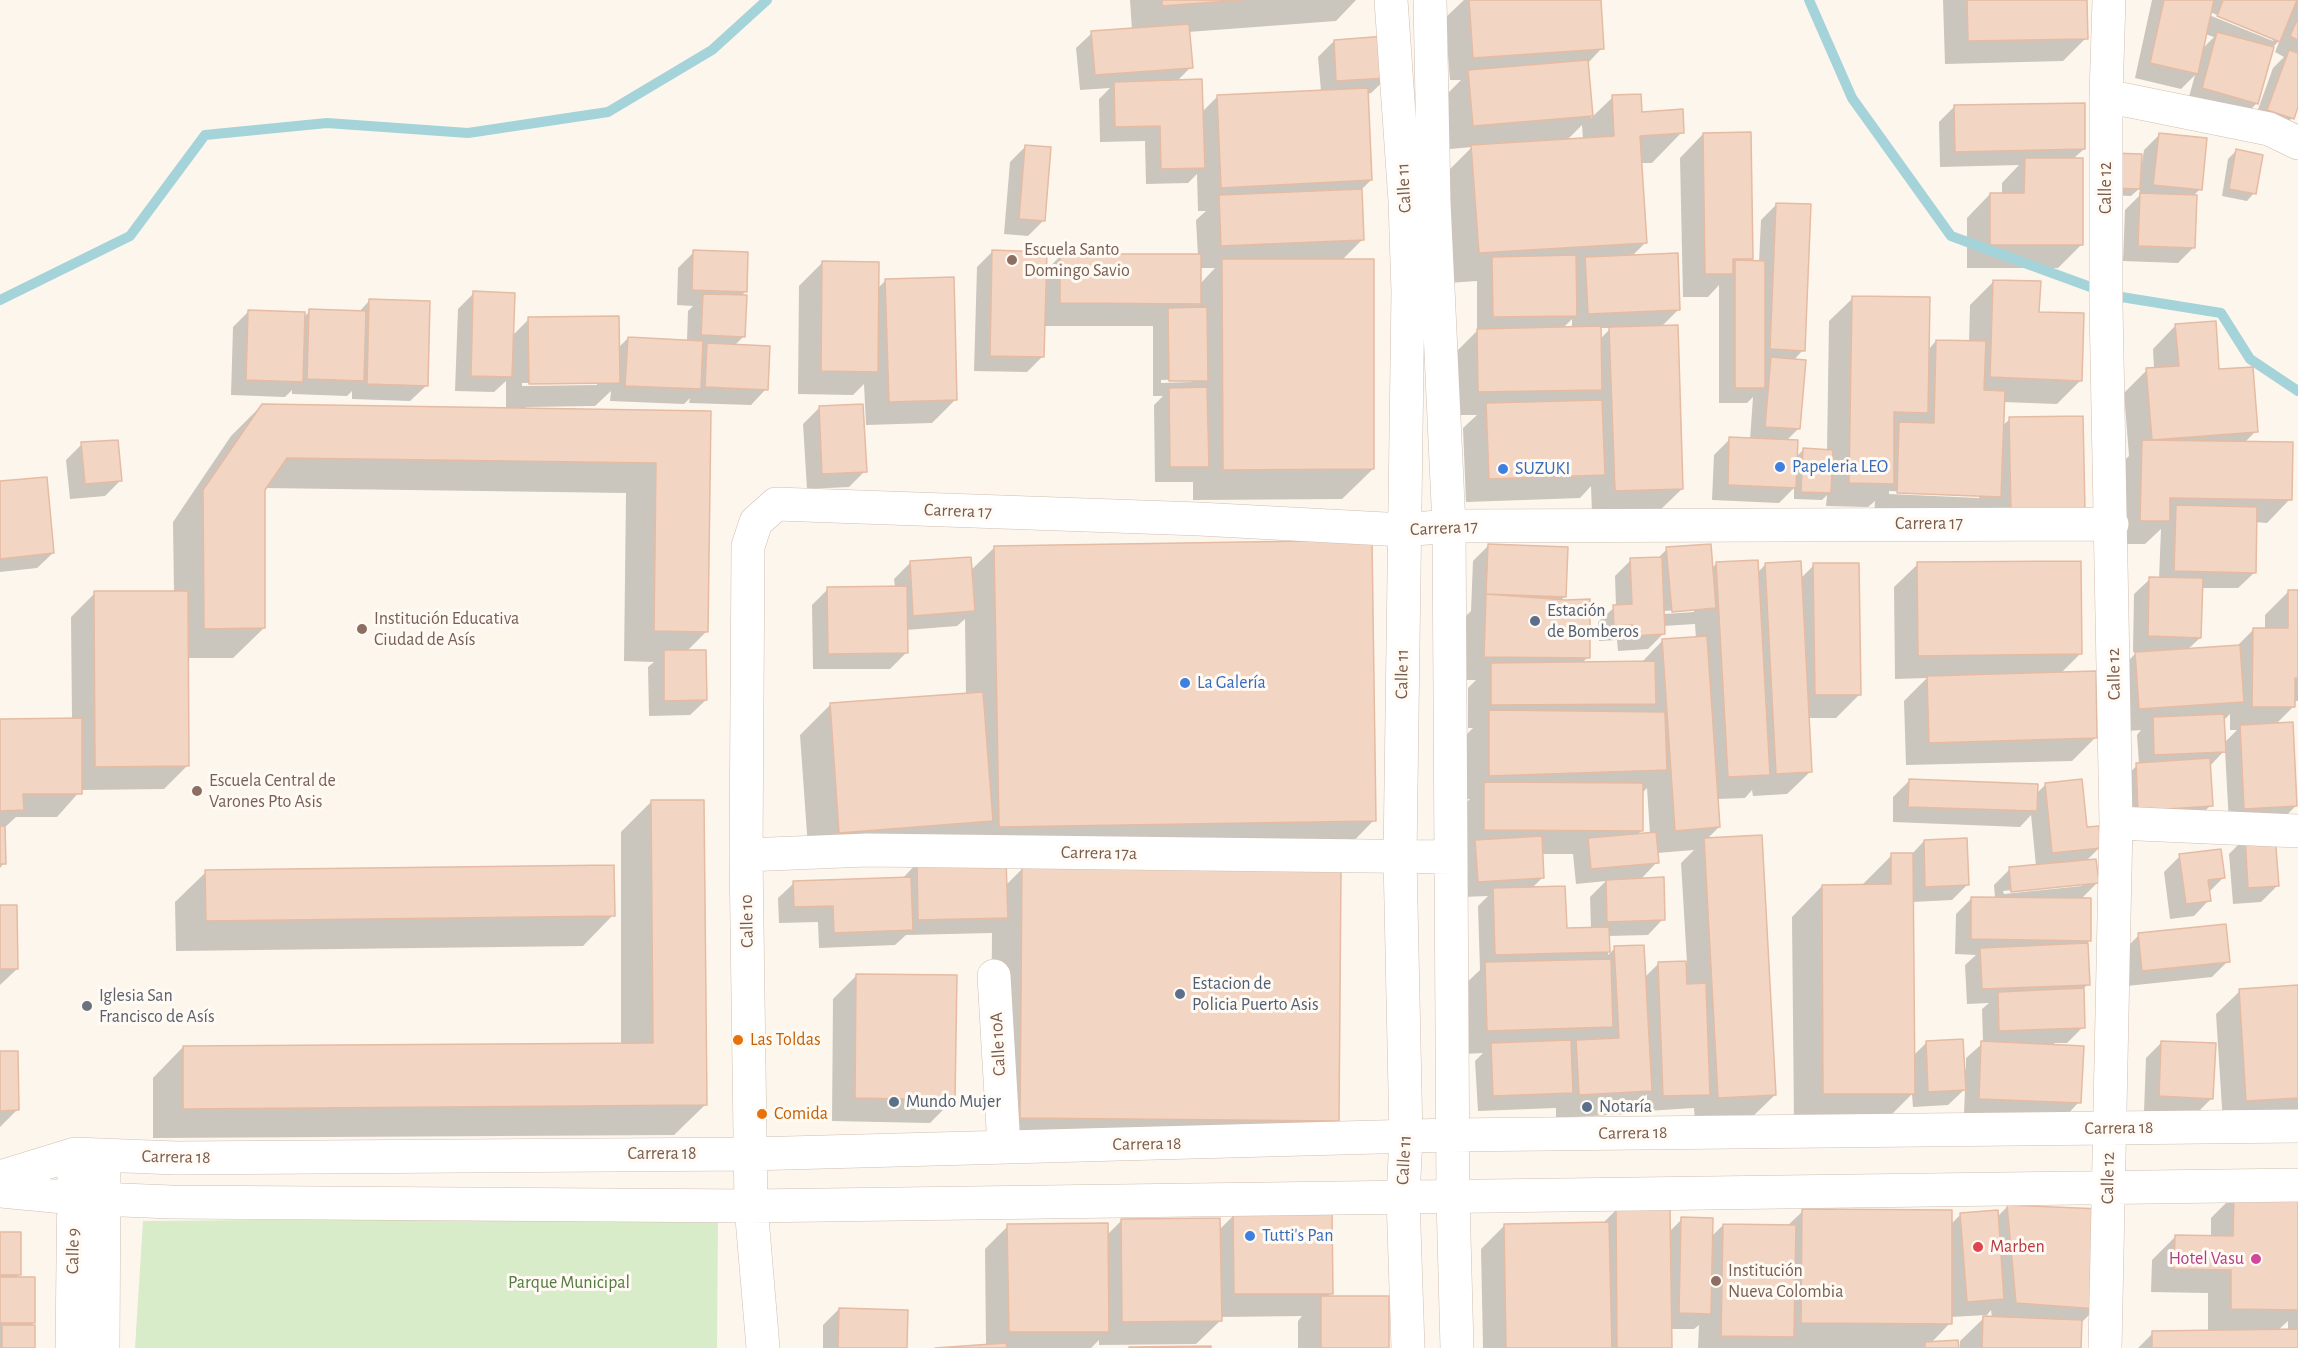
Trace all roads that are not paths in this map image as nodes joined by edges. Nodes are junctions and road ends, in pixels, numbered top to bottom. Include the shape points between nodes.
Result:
1 (1391, 0) edge
2 (1430, 0) edge
3 (2109, 0) edge
4 (2106, 96) junction
5 (2298, 143) edge
6 (1419, 201) junction
7 (1423, 292) junction
8 (776, 504) joint
9 (2112, 524) junction
10 (1449, 526) junction
11 (1404, 530) junction
12 (2116, 824) junction
13 (2298, 831) edge
14 (746, 855) junction
15 (1400, 857) junction
16 (1451, 857) junction
17 (994, 976) dead end
18 (2298, 1126) edge
19 (2109, 1128) junction
20 (1452, 1136) junction
21 (1406, 1138) junction
22 (1004, 1148) junction
23 (750, 1154) junction
24 (90, 1155) junction
25 (432, 1156) junction
26 (0, 1177) edge
27 (2298, 1185) edge
28 (2108, 1187) junction
29 (0, 1191) edge
30 (1403, 1197) junction
31 (89, 1198) junction
32 (1453, 1198) junction
33 (433, 1204) junction
34 (751, 1206) junction
35 (72, 1348) edge
36 (103, 1348) edge
37 (763, 1348) edge
38 (1408, 1348) edge
39 (1457, 1348) edge
40 (2105, 1348) edge

1 - 6 street, Calle 11
2 - 6 street, Calle 11
3 - 4 street, Calle 12
4 - 5 street via 2269,129
4 - 9 street, Calle 12
6 - 7 street, Calle 11
7 - 10 street, Calle 11
7 - 11 street, Calle 11
8 - 11 street, Carrera 17
8 - 14 street, Calle 10 via 756,522 748,546
9 - 10 street, Carrera 17
9 - 12 street, Calle 12
10 - 11 street, Carrera 17
10 - 16 street, Calle 11
11 - 15 street, Calle 11
12 - 13 street
12 - 19 street, Calle 12
14 - 15 street, Carrera 17a via 867,850
14 - 23 street, Calle 10
15 - 16 street, Carrera 17a
15 - 21 street, Calle 11
16 - 20 street, Calle 11
17 - 22 street, Calle 10A
18 - 19 street, Carrera 18
19 - 20 street, Carrera 18
19 - 28 street, Calle 12
20 - 21 street, Carrera 18
20 - 32 street, Calle 11
21 - 22 street, Carrera 18
21 - 30 street, Calle 11
22 - 23 street, Carrera 18
23 - 25 street, Carrera 18
23 - 34 street, Calle 10
24 - 25 street, Carrera 18
24 - 26 street, Carrera 18
24 - 31 street, Calle 9
25 - 33 street
27 - 28 street
28 - 32 street
28 - 40 street, Calle 12
29 - 31 street
30 - 32 street
30 - 34 street
30 - 38 street, Calle 11
31 - 33 street
31 - 35 street, Calle 9
31 - 36 street, Calle 9
32 - 39 street, Calle 11
33 - 34 street
34 - 37 street, Calle 10

